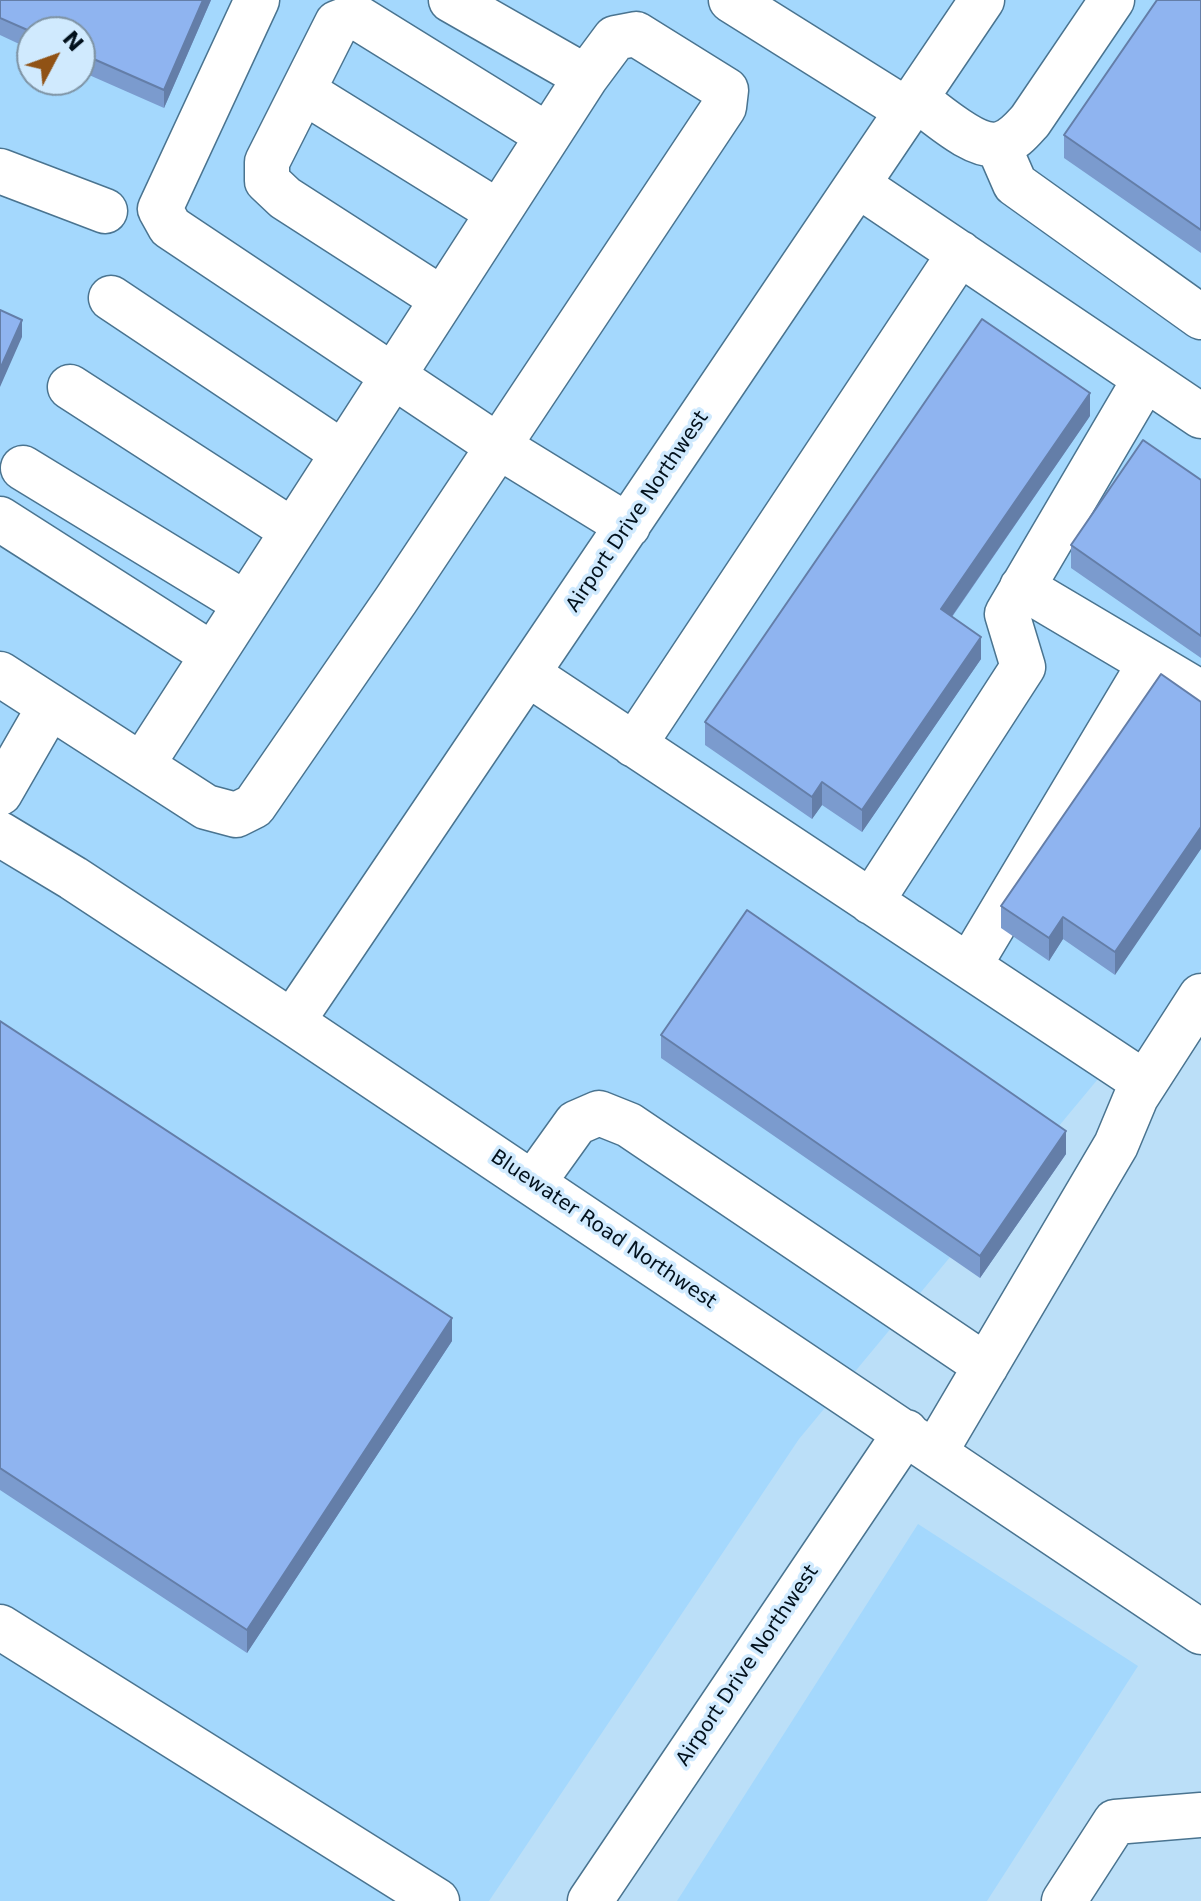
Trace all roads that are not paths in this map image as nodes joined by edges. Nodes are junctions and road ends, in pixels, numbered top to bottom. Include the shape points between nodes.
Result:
1 (257, 0) edge
2 (451, 0) edge
3 (731, 0) edge
4 (982, 0) edge
5 (1112, 0) edge
6 (586, 77) junction
7 (303, 91) junction
8 (912, 105) junction
9 (547, 135) junction
10 (998, 145) junction
11 (0, 171) edge
12 (858, 185) junction
13 (105, 211) dead end
14 (498, 212) junction
15 (960, 253) junction
16 (111, 298) dead end
17 (442, 299) junction
18 (1201, 317) edge
19 (392, 376) junction
20 (1145, 379) junction
21 (70, 387) dead end
22 (1201, 416) edge
23 (498, 446) junction
24 (343, 453) junction
25 (23, 468) dead end
26 (0, 519) edge
27 (628, 526) junction
28 (293, 531) junction
29 (1022, 587) junction
30 (246, 604) junction
31 (213, 655) junction
32 (1150, 663) junction
33 (0, 674) edge
34 (528, 674) junction
35 (1201, 693) edge
36 (50, 706) junction
37 (634, 745) junction
38 (142, 765) junction
39 (0, 793) edge
40 (0, 834) edge
41 (871, 902) junction
42 (969, 966) junction
43 (1201, 996) edge
44 (292, 1022) junction
45 (1145, 1083) junction
46 (533, 1183) junction
47 (986, 1366) junction
48 (920, 1442) junction
49 (0, 1627) edge
50 (1201, 1632) edge
51 (1201, 1815) edge
52 (437, 1901) edge
53 (590, 1901) edge
54 (1064, 1901) edge

1 - 19 street via 160,209 170,227
2 - 6 street
3 - 8 street
4 - 8 street, Airport Drive Northwest
5 - 10 street via 1030,121 1015,138
6 - 9 street
6 - 23 street via 615,38 636,34 726,90 724,107
7 - 9 street via 337,23 355,16
7 - 14 street
7 - 17 street via 267,162 267,181 285,198
8 - 10 street via 977,142
8 - 12 street, Airport Drive Northwest
9 - 14 street
10 - 18 street via 1015,184
11 - 13 street
12 - 15 street
12 - 27 street, Airport Drive Northwest
14 - 17 street
15 - 20 street
15 - 37 street
16 - 24 street
17 - 19 street
19 - 23 street
19 - 24 street
20 - 22 street
20 - 29 street
21 - 28 street
23 - 27 street
23 - 38 street via 254,806 236,815 206,807
24 - 28 street
25 - 30 street
26 - 31 street
27 - 34 street, Airport Drive Northwest
28 - 30 street
29 - 32 street
29 - 41 street via 1007,614 1023,667
30 - 31 street
31 - 38 street
32 - 35 street
32 - 42 street
33 - 36 street
34 - 37 street
34 - 44 street, Airport Drive Northwest
36 - 38 street
36 - 39 street
37 - 41 street
40 - 44 street, Bluewater Road Northwest
41 - 42 street
42 - 45 street
43 - 45 street, Airport Drive Northwest
44 - 46 street, Bluewater Road Northwest
45 - 47 street, Airport Drive Northwest via 1116,1145
46 - 47 street via 576,1123 599,1113 629,1125
46 - 48 street, Bluewater Road Northwest
47 - 48 street, Airport Drive Northwest
48 - 50 street, Bluewater Road Northwest
48 - 53 street, Airport Drive Northwest
49 - 52 street
51 - 54 street via 1115,1822

